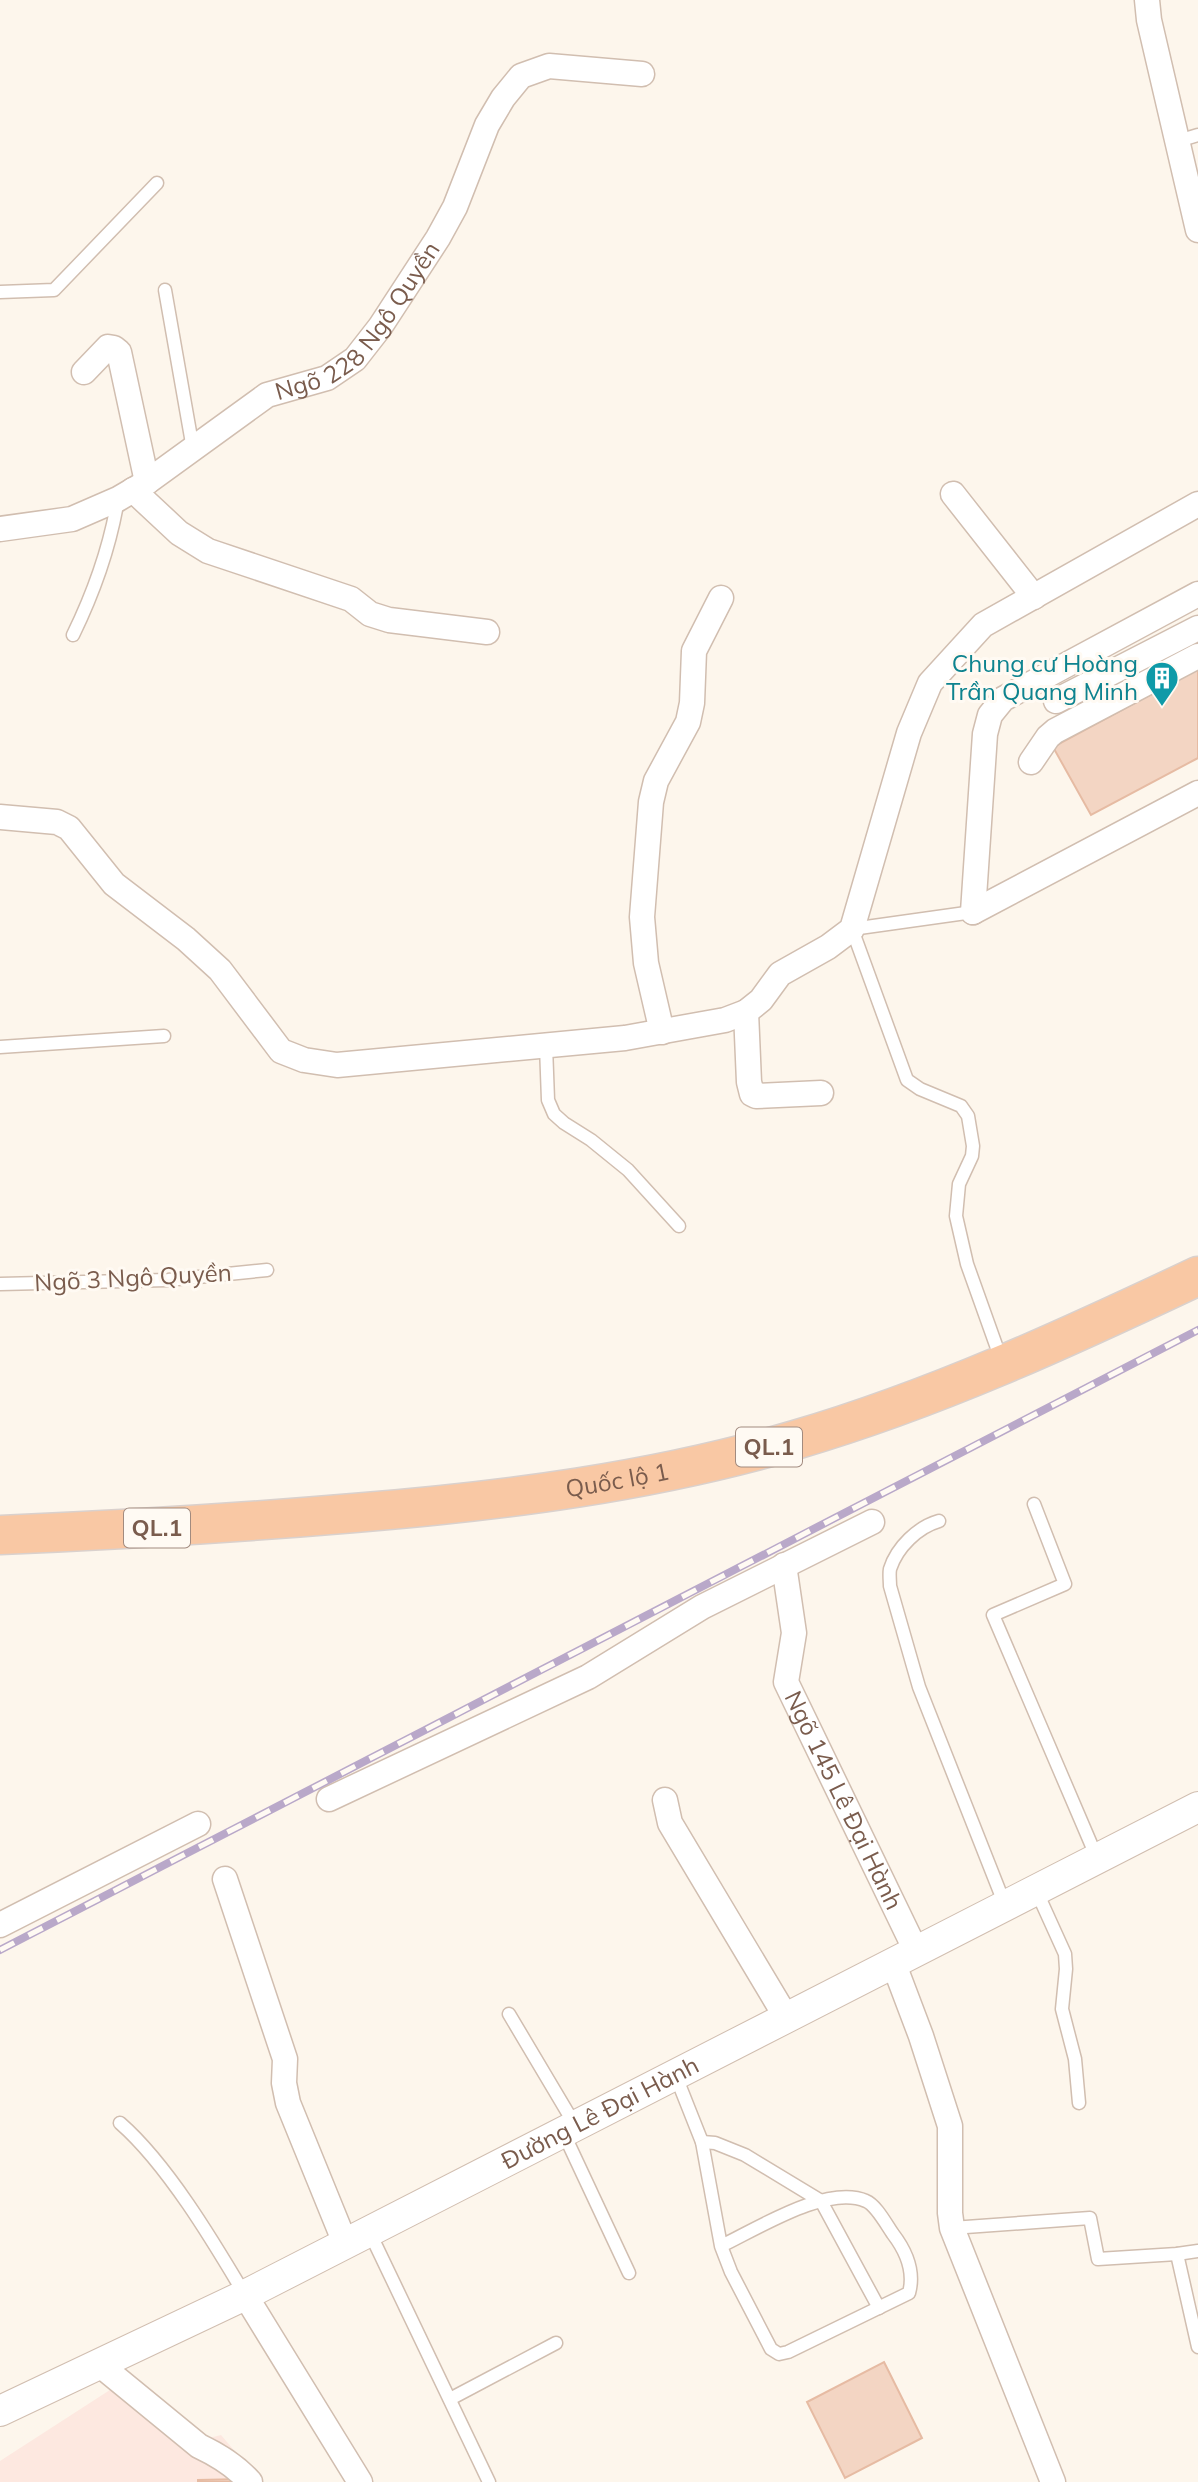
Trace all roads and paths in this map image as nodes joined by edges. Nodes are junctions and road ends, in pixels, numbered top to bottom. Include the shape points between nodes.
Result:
1 (1147, 0) edge
2 (642, 74) dead end
3 (1188, 138) edge
4 (157, 183) dead end
5 (1198, 230) edge
6 (165, 290) dead end
7 (0, 292) edge
8 (84, 372) dead end
9 (193, 449) junction
10 (133, 490) junction
11 (953, 494) dead end
12 (1198, 504) edge
13 (0, 529) edge
14 (1198, 594) edge
15 (1034, 597) junction
16 (721, 598) dead end
17 (1156, 617) junction
18 (1198, 628) edge
19 (487, 632) dead end
20 (73, 635) dead end
21 (1169, 643) junction
22 (1190, 661) edge
23 (1113, 672) junction
24 (1045, 676) junction
25 (1125, 695) junction
26 (1056, 701) junction
27 (1066, 726) junction
28 (1031, 762) dead end
29 (1198, 793) edge
30 (0, 817) edge
31 (973, 912) junction
32 (852, 929) junction
33 (746, 1012) junction
34 (662, 1032) junction
35 (164, 1036) dead end
36 (546, 1046) junction
37 (0, 1047) edge
38 (821, 1093) dead end
39 (679, 1226) dead end
40 (267, 1270) dead end
41 (1198, 1276) edge
42 (0, 1284) edge
43 (1003, 1366) junction
44 (1034, 1504) dead end
45 (939, 1521) dead end
46 (872, 1522) dead end
47 (0, 1535) edge
48 (784, 1565) junction
49 (329, 1799) dead end
50 (664, 1800) dead end
51 (1198, 1807) edge
52 (198, 1824) dead end
53 (1097, 1858) junction
54 (225, 1879) dead end
55 (1036, 1889) junction
56 (1005, 1905) junction
57 (0, 1925) edge
58 (904, 1956) junction
59 (509, 2014) dead end
60 (786, 2017) junction
61 (675, 2074) junction
62 (1079, 2103) dead end
63 (120, 2123) dead end
64 (569, 2129) junction
65 (702, 2142) junction
66 (821, 2201) junction
67 (952, 2228) junction
68 (357, 2237) junction
69 (721, 2246) junction
70 (1198, 2251) edge
71 (1177, 2255) junction
72 (629, 2273) dead end
73 (245, 2295) junction
74 (879, 2308) junction
75 (556, 2343) dead end
76 (1198, 2347) edge
77 (99, 2364) junction
78 (450, 2399) junction
79 (0, 2411) edge
80 (250, 2482) edge
81 (360, 2482) edge
82 (489, 2482) edge
83 (1053, 2482) edge

1 - 3 street via 1149,20
2 - 9 street, Ngõ 228 Ngô Quyền via 549,66 521,76 487,125 438,238 355,359 327,378 267,395
3 - 5 street
4 - 7 lane via 54,290
6 - 9 lane
8 - 10 street via 108,347 119,352
9 - 10 street, Ngõ 228 Ngô Quyền
10 - 13 street, Ngõ 228 Ngô Quyền via 72,519
10 - 19 street via 179,533 208,551 351,599 370,614 388,620
10 - 20 lane
11 - 15 street
12 - 15 street
14 - 17 street
15 - 32 street via 983,625 930,683 909,733
16 - 34 street via 694,651 688,722 656,781 651,802 642,917 646,963
17 - 21 street
17 - 24 street
18 - 21 street
21 - 22 street
21 - 23 street
22 - 25 street
23 - 25 street
23 - 26 street
24 - 26 street
24 - 31 street via 1003,699 990,715
25 - 27 street
26 - 27 street
27 - 28 street via 1048,737
29 - 31 street
30 - 36 street via 57,822 69,828 114,884 220,970 281,1051 337,1065
31 - 32 lane
32 - 33 street via 780,974
32 - 43 lane via 907,1080 961,1106 968,1116 972,1157 960,1184 956,1216 967,1264
33 - 34 street
33 - 38 street via 752,1094
34 - 36 street
35 - 37 lane
36 - 39 lane via 548,1100 554,1114 628,1170
40 - 42 lane, Ngõ 3 Ngô Quyền via 168,1280
41 - 43 highway, Quốc lộ 1 / QL.1
43 - 47 highway, Quốc lộ 1 / QL.1 via 889,1411 793,1441 673,1471 540,1494 300,1518
44 - 53 lane via 1065,1584 993,1615
45 - 56 lane via 925,1525 904,1545 890,1570 890,1586 919,1687
46 - 48 street
48 - 49 street via 702,1607 588,1677
48 - 58 street, Ngõ 145 Lê Đại Hành via 794,1633 786,1682
50 - 60 street via 670,1823
51 - 53 street, Đường Lê Đại Hành
52 - 57 street
53 - 55 street, Đường Lê Đại Hành
54 - 68 street via 285,2059 284,2083 294,2123
55 - 56 street, Đường Lê Đại Hành
55 - 62 lane via 1065,1954 1062,2008
56 - 58 street, Đường Lê Đại Hành
58 - 60 street, Đường Lê Đại Hành
58 - 67 street, Ngõ 145 Lê Đại Hành via 921,2036 950,2126
59 - 64 lane
60 - 61 street, Đường Lê Đại Hành
61 - 64 street, Đường Lê Đại Hành
61 - 65 lane
63 - 73 lane via 173,2185
64 - 68 street, Đường Lê Đại Hành
64 - 72 lane
65 - 66 lane via 746,2155
65 - 69 lane
66 - 69 lane
66 - 74 lane
66 - 74 lane via 841,2196 869,2201 897,2240 910,2265 912,2281 908,2293
67 - 71 lane via 1090,2218 1098,2259
67 - 83 street, Ngõ 145 Lê Đại Hành
68 - 73 street, Đường Lê Đại Hành
68 - 78 lane
69 - 74 lane via 771,2349 779,2354
70 - 71 lane
71 - 76 lane
73 - 77 street, Đường Lê Đại Hành
73 - 81 street
75 - 78 lane
77 - 79 street, Đường Lê Đại Hành
77 - 80 street
78 - 82 lane

